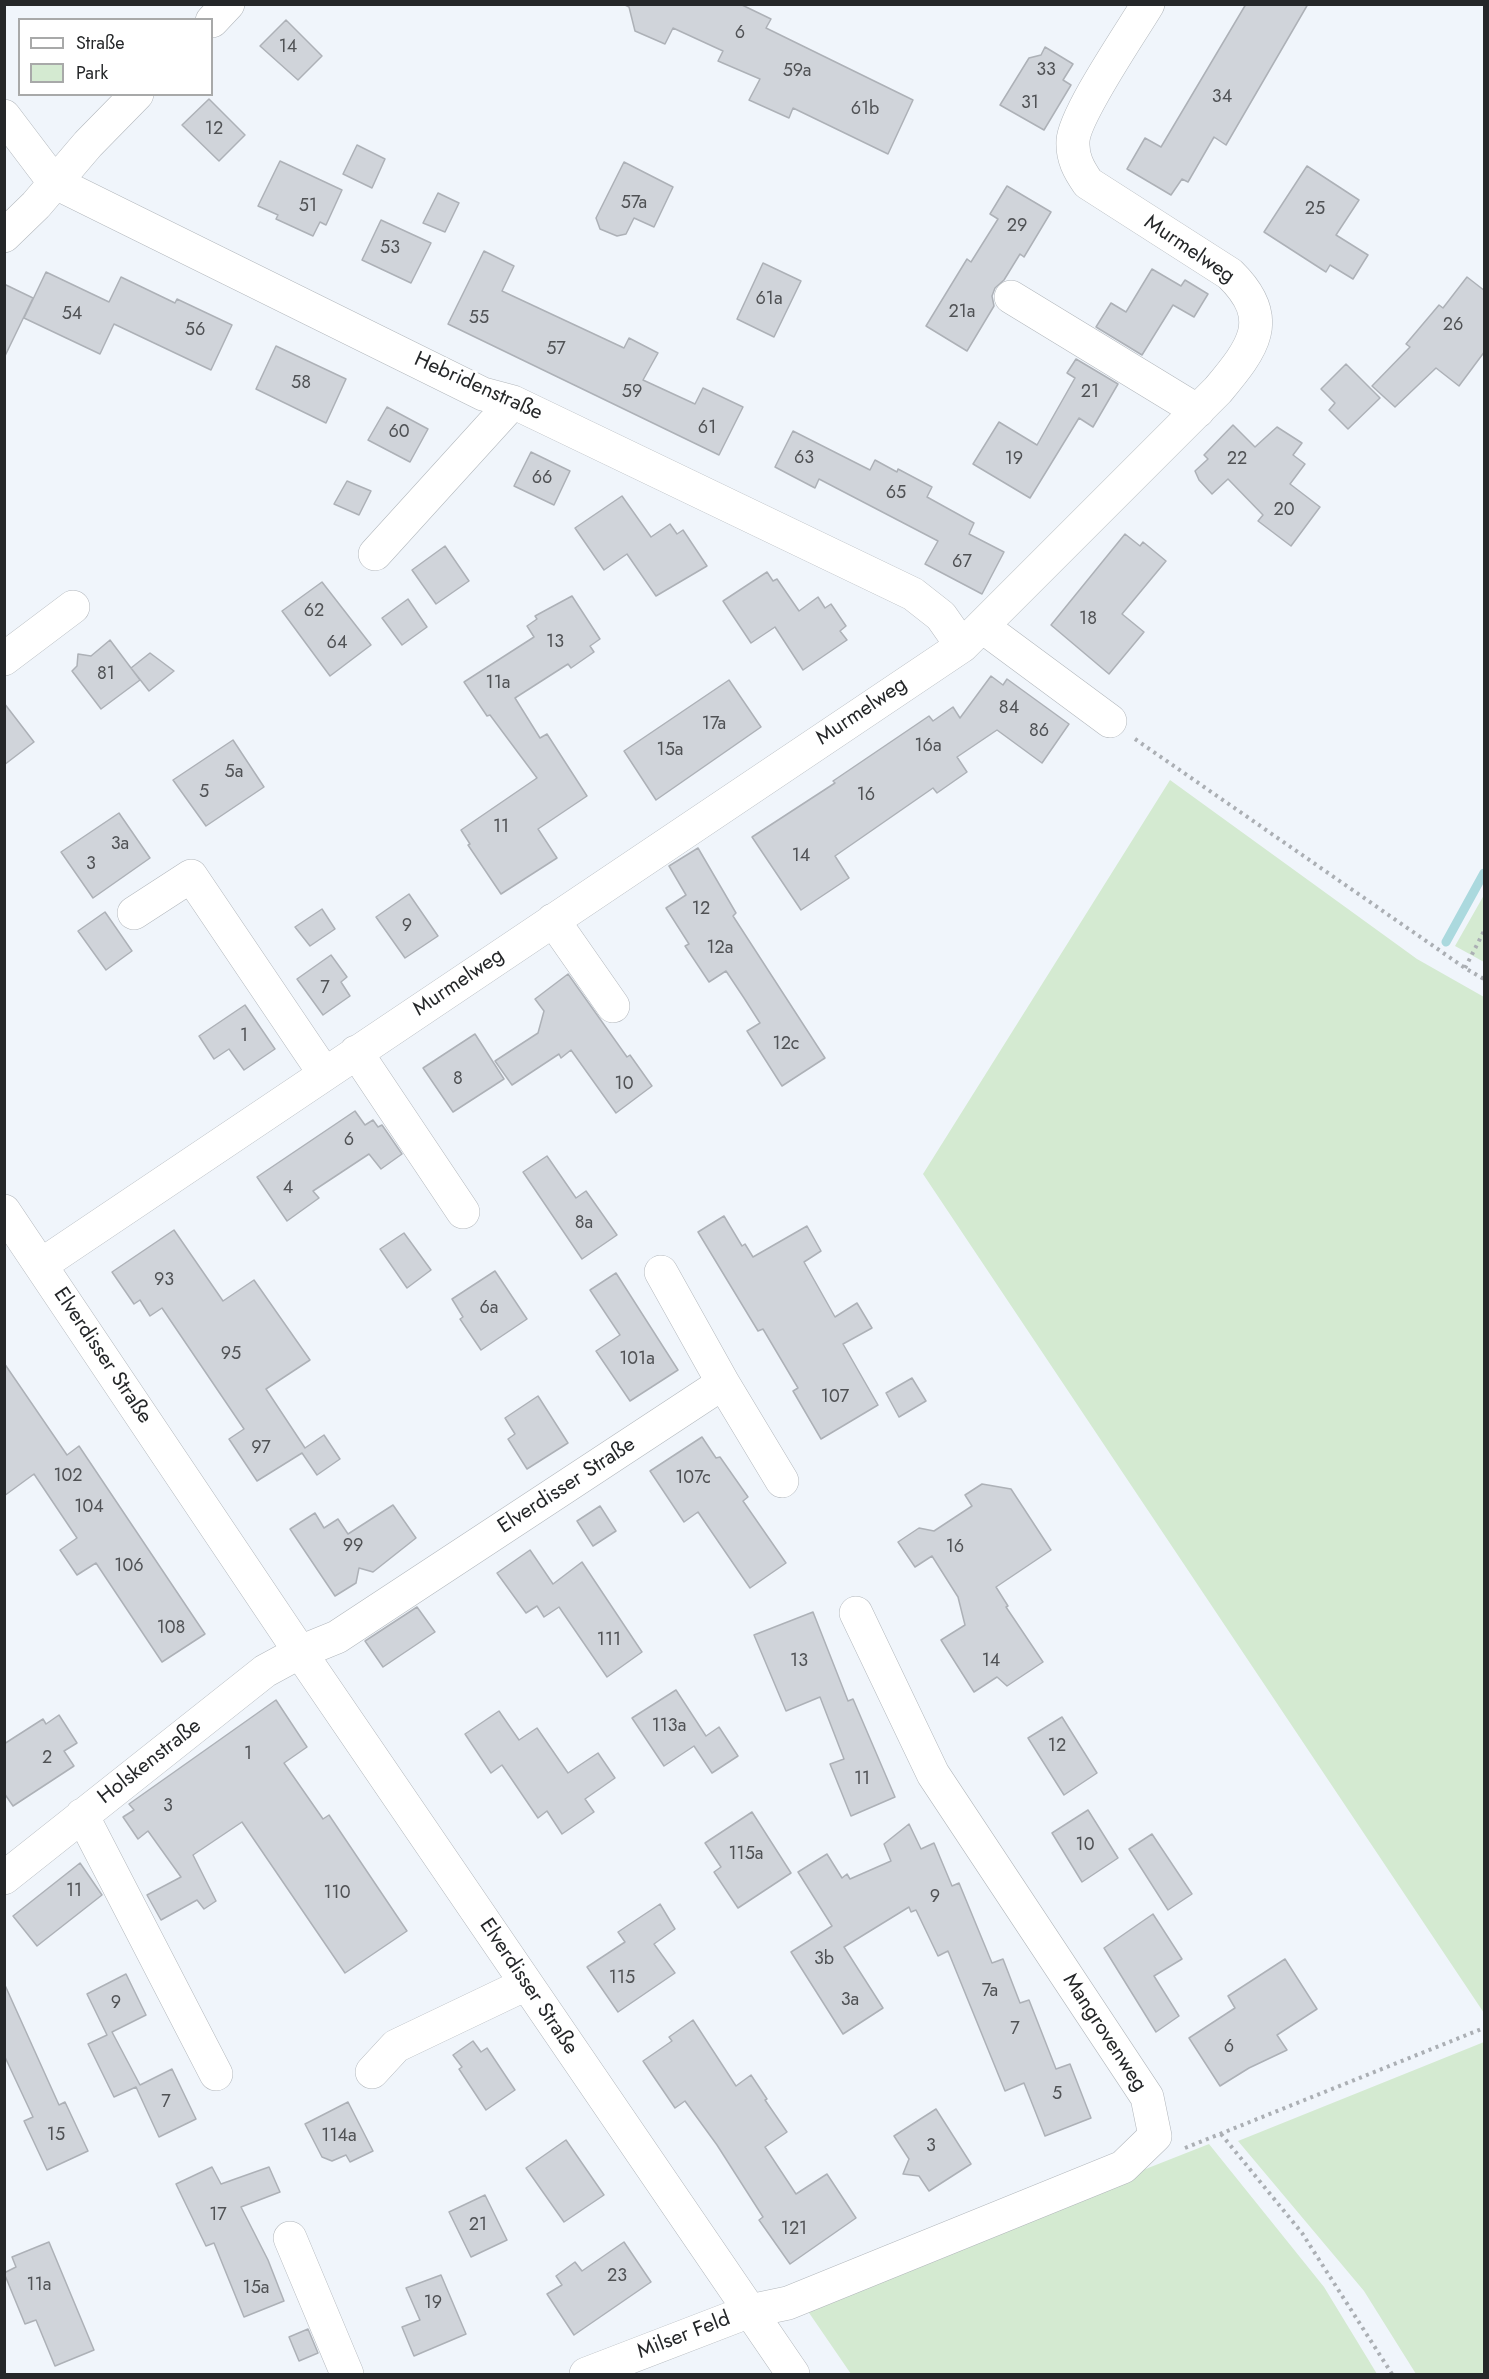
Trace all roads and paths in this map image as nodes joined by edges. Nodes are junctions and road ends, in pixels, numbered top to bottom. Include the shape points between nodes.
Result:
1 (228, 4) edge
2 (1148, 4) edge
3 (213, 20) edge
4 (135, 96) edge
5 (4, 116) edge
6 (54, 182) junction
7 (4, 236) edge
8 (1011, 297) dead end
9 (513, 402) junction
10 (1198, 411) junction
11 (375, 554) dead end
12 (73, 608) dead end
13 (972, 636) junction
14 (4, 659) edge
15 (1110, 721) joint
16 (134, 913) dead end
17 (553, 920) junction
18 (1485, 932) edge
19 (1465, 968) junction
20 (1485, 979) edge
21 (613, 1006) dead end
22 (356, 1052) junction
23 (324, 1073) junction
24 (4, 1211) edge
25 (463, 1212) dead end
26 (41, 1265) junction
27 (661, 1272) dead end
28 (723, 1383) junction
29 (782, 1481) dead end
30 (856, 1613) dead end
31 (300, 1652) junction
32 (82, 1815) junction
33 (4, 1878) edge
34 (526, 1984) junction
35 (1485, 2028) edge
36 (372, 2072) dead end
37 (216, 2074) dead end
38 (1221, 2134) junction
39 (1155, 2136) junction
40 (290, 2238) dead end
41 (754, 2317) junction
42 (347, 2374) edge
43 (586, 2374) edge
44 (794, 2374) edge
45 (1392, 2374) edge

1 - 3 street
2 - 10 street, Murmelweg via 1079,118 1073,140 1076,166 1088,183 1230,274 1248,292 1256,313 1253,341 1228,379
4 - 6 street
5 - 6 street, Hebridenstraße
6 - 7 street
6 - 9 street, Hebridenstraße via 483,393
8 - 10 street
9 - 11 street
9 - 13 street, Hebridenstraße via 913,594
10 - 13 street, Murmelweg
12 - 14 street
13 - 15 street, Hebridenstraße
13 - 17 street, Murmelweg
15 - 19 path
16 - 23 street via 192,876
17 - 21 street
17 - 22 street, Murmelweg
18 - 19 path
19 - 20 path
22 - 23 street, Murmelweg
22 - 25 street
23 - 26 street, Murmelweg
24 - 26 street, Elverdisser Straße
26 - 31 street, Elverdisser Straße
27 - 28 street
28 - 29 street
28 - 31 street, Elverdisser Straße via 337,1637
30 - 39 street, Mangrovenweg via 933,1774 1147,2097
31 - 32 street, Holskenstraße via 265,1671
31 - 34 street, Elverdisser Straße
32 - 33 street, Holskenstraße
32 - 37 street
34 - 36 street via 396,2046
34 - 41 street, Elverdisser Straße
35 - 38 path
38 - 39 path via 1180,2150
38 - 45 path via 1302,2233
39 - 41 street via 1122,2167
40 - 42 street
41 - 43 street, Milser Feld
41 - 44 street, Elverdisser Straße

